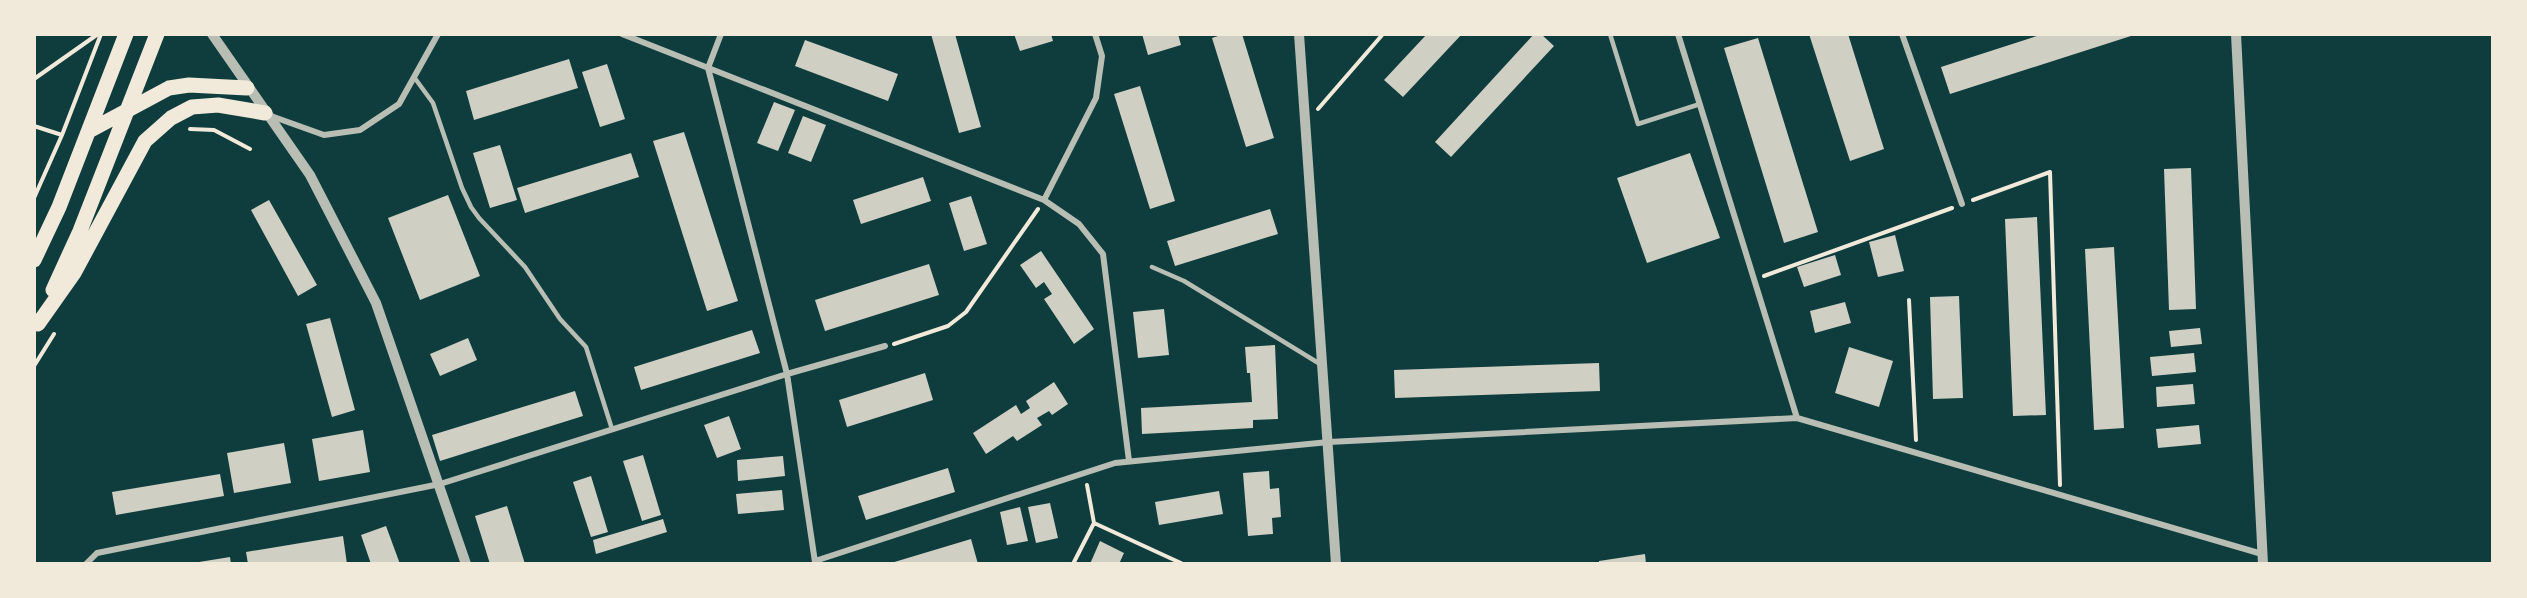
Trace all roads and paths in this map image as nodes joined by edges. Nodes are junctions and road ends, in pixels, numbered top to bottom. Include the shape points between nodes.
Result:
1 (100, 34) edge
2 (126, 34) edge
3 (157, 34) edge
4 (212, 34) edge
5 (438, 34) edge
6 (622, 34) edge
7 (721, 34) edge
8 (1095, 34) edge
9 (1299, 34) edge
10 (1383, 34) edge
11 (1610, 34) edge
12 (1678, 34) edge
13 (1902, 34) edge
14 (2236, 34) edge
15 (708, 68) junction
16 (414, 77) junction
17 (34, 79) edge
18 (248, 88) junction
19 (1700, 104) junction
20 (127, 111) junction
21 (265, 113) junction
22 (1306, 123) junction
23 (34, 126) edge
24 (185, 129) dead end
25 (89, 131) junction
26 (62, 135) junction
27 (250, 149) dead end
28 (34, 198) edge
29 (1044, 200) junction
30 (1962, 204) junction
31 (34, 260) edge
32 (1152, 267) dead end
33 (1754, 280) junction
34 (1909, 300) dead end
35 (36, 326) edge
36 (59, 326) dead end
37 (885, 346) joint
38 (1322, 365) junction
39 (34, 366) edge
40 (787, 374) junction
41 (1797, 418) junction
42 (612, 429) junction
43 (1329, 442) junction
44 (1916, 453) junction
45 (1129, 461) junction
46 (1085, 473) junction
47 (440, 484) junction
48 (2061, 494) junction
49 (1094, 523) junction
50 (2263, 559) edge
51 (815, 562) edge
52 (86, 564) edge
53 (466, 564) edge
54 (1073, 564) edge
55 (1183, 564) edge
56 (1336, 564) edge

1 - 17 path
1 - 26 path
2 - 25 main road
3 - 20 main road
4 - 18 street
5 - 16 street
6 - 15 street
7 - 15 street
8 - 29 street via 1102,56 1096,98
9 - 22 street
10 - 22 path
11 - 19 lane via 1638,124
12 - 19 street
13 - 30 street
14 - 50 street
15 - 29 street
15 - 40 street
16 - 21 street via 399,104 360,130 324,135
16 - 42 lane via 433,103 471,207 525,267 560,319 586,347
18 - 20 main road via 169,88
18 - 21 street
19 - 33 street
20 - 25 main road
20 - 35 main road via 80,231
21 - 35 main road via 218,105 192,107 171,117 145,141 74,273
21 - 47 street via 310,175 376,303
22 - 38 street
23 - 26 path
24 - 27 path via 214,130
25 - 31 main road
26 - 28 path
29 - 37 path via 966,312 948,326
29 - 45 street via 1079,224 1102,254
30 - 33 path
30 - 48 path via 2050,172
32 - 38 lane via 1184,281
33 - 41 street
34 - 44 path
36 - 39 path
37 - 40 street
38 - 43 street
40 - 42 street
40 - 51 street
41 - 43 street
41 - 44 street
42 - 47 street
43 - 45 street
43 - 56 street
44 - 48 street
45 - 46 street
46 - 49 path
46 - 51 street
47 - 52 street via 98,553
47 - 53 street
48 - 50 street
49 - 54 path
49 - 55 path

